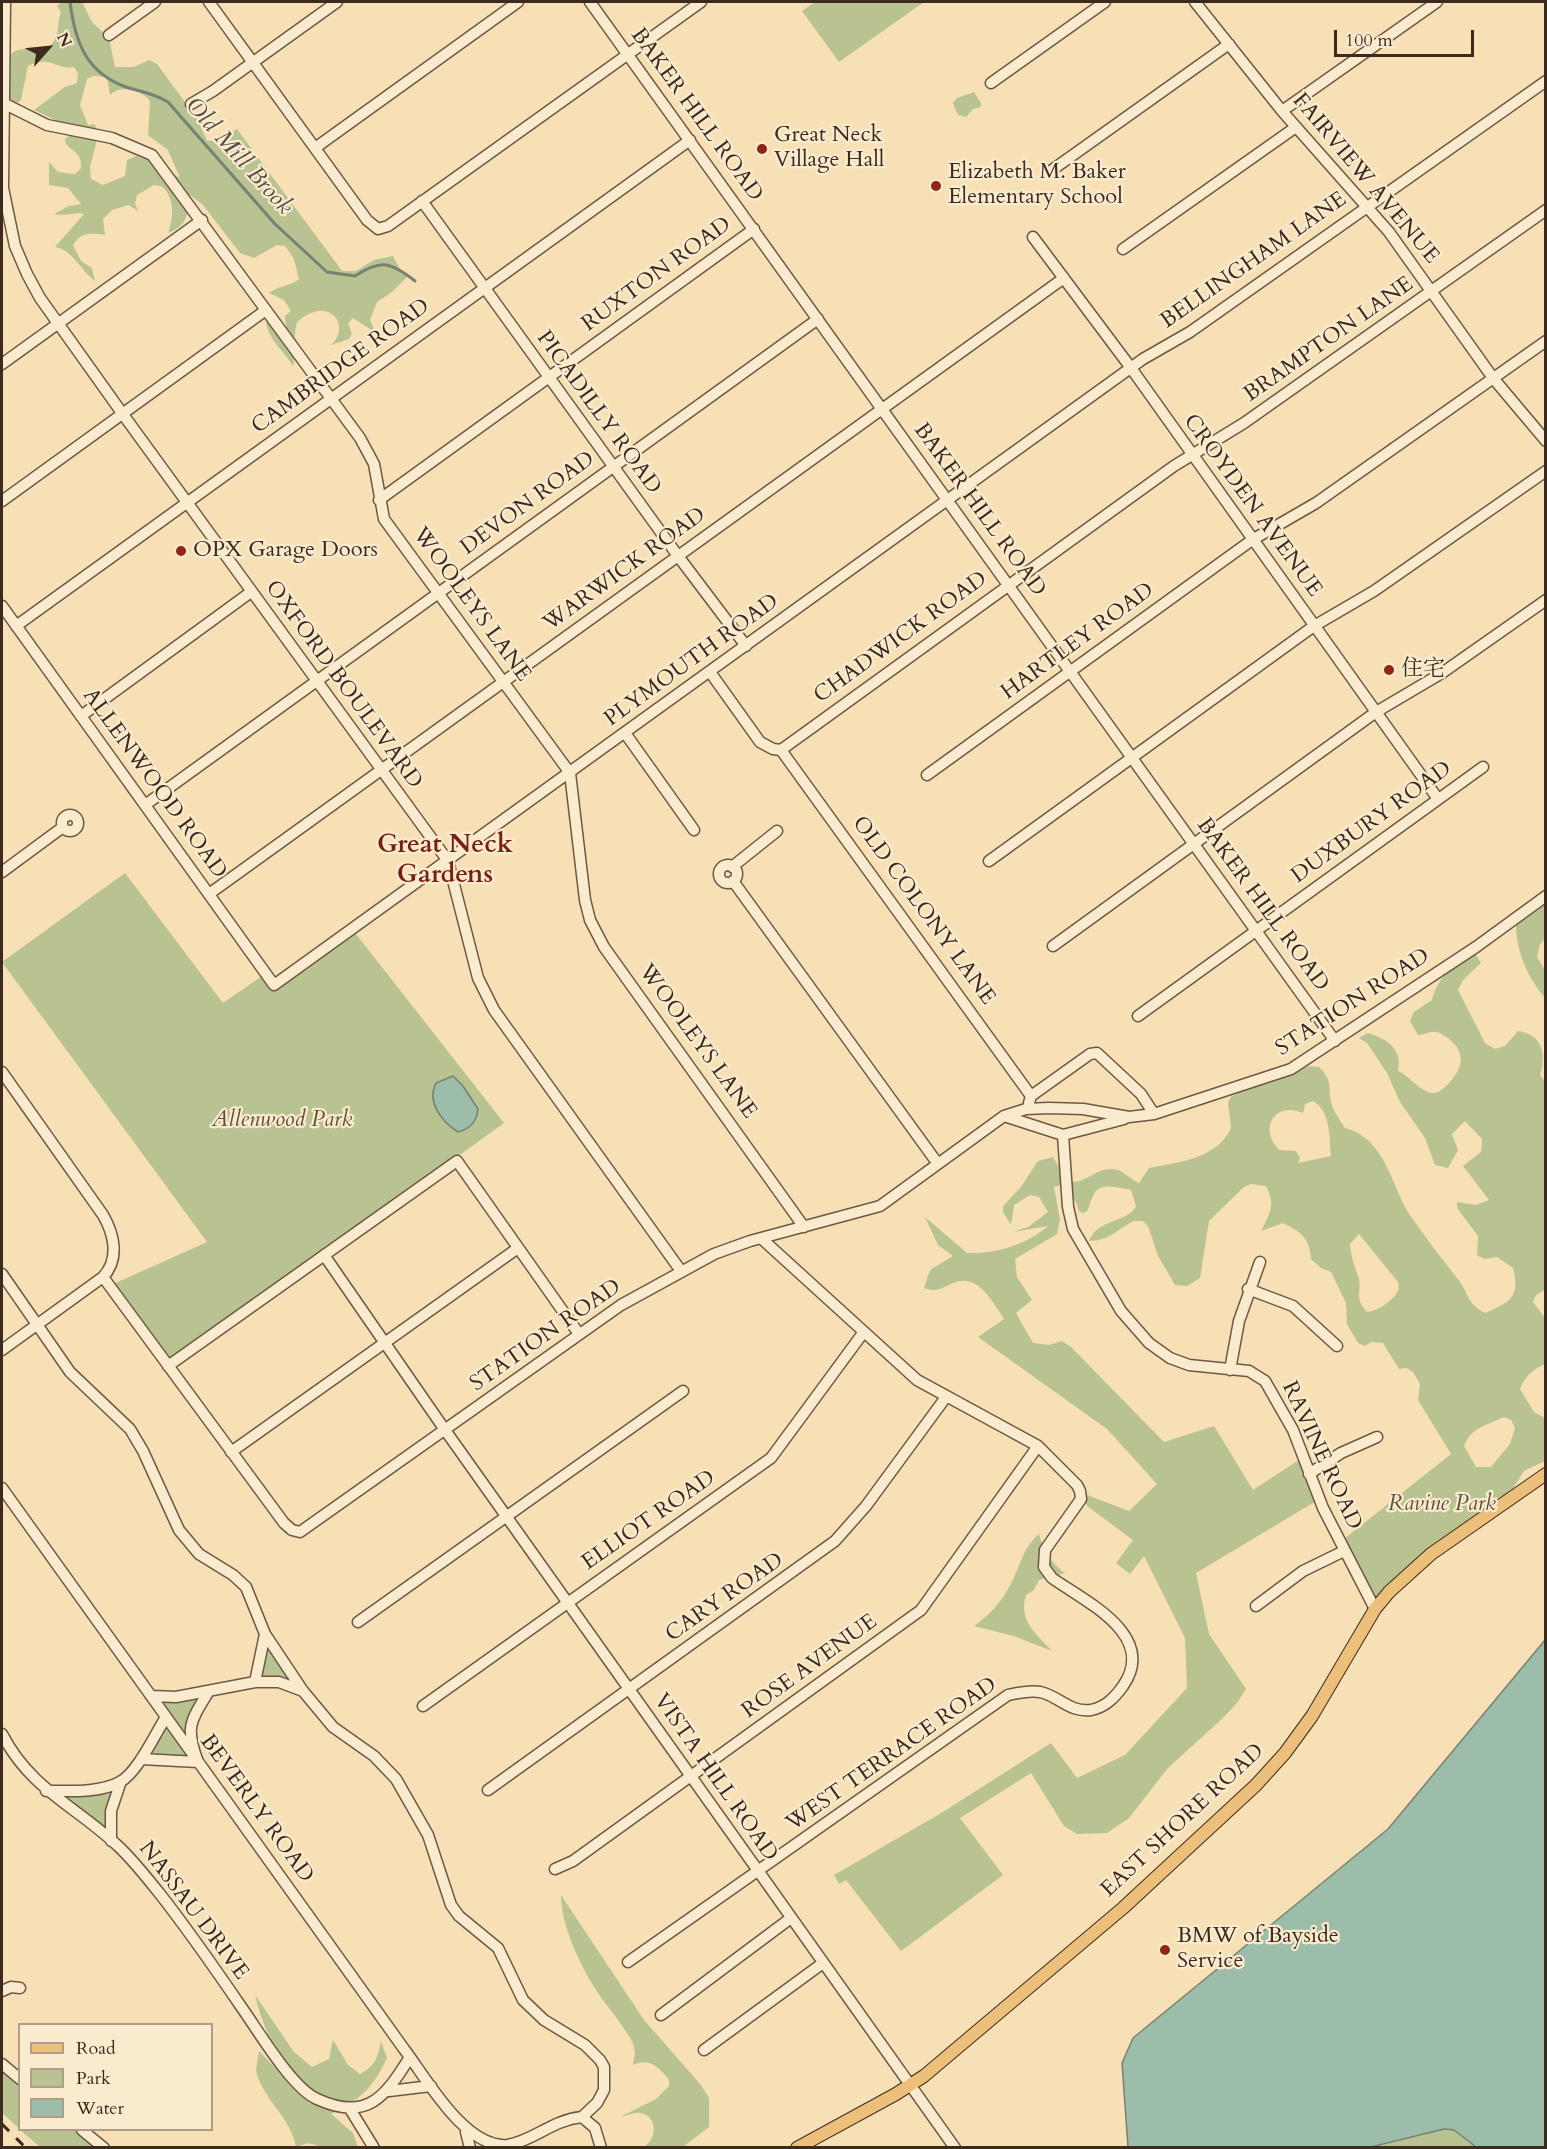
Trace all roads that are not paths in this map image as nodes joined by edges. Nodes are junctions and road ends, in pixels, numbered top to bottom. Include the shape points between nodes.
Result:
1 (5, 2) edge
2 (155, 2) edge
3 (209, 2) edge
4 (337, 2) edge
5 (518, 2) edge
6 (590, 2) edge
7 (701, 2) edge
8 (1105, 2) edge
9 (1195, 2) edge
10 (1437, 2) edge
11 (109, 35) dead end
12 (1229, 45) junction
13 (627, 53) junction
14 (253, 62) junction
15 (1545, 81) edge
16 (991, 83) dead end
17 (3, 97) edge
18 (191, 104) dead end
19 (1282, 111) junction
20 (1296, 127) junction
21 (690, 140) junction
22 (315, 148) junction
23 (1052, 170) dead end
24 (422, 201) junction
25 (1368, 207) junction
26 (1545, 210) edge
27 (202, 220) junction
28 (5, 225) edge
29 (754, 229) junction
30 (1033, 237) dead end
31 (1123, 249) dead end
32 (1064, 278) junction
33 (484, 288) junction
34 (1432, 291) junction
35 (266, 310) junction
36 (818, 319) junction
37 (58, 323) junction
38 (1545, 341) edge
39 (2, 364) edge
40 (1131, 368) junction
41 (549, 378) junction
42 (1493, 378) junction
43 (330, 399) junction
44 (882, 409) junction
45 (122, 413) junction
46 (1545, 441) edge
47 (1190, 454) junction
48 (613, 467) junction
49 (1545, 471) edge
50 (379, 500) junction
51 (948, 500) junction
52 (2, 501) edge
53 (187, 502) junction
54 (1252, 540) junction
55 (678, 556) junction
56 (1009, 585) junction
57 (251, 592) junction
58 (438, 594) junction
59 (1545, 600) edge
60 (2, 606) edge
61 (16, 626) junction
62 (1314, 626) junction
63 (746, 646) junction
64 (1070, 671) junction
65 (710, 672) junction
66 (316, 682) junction
67 (502, 683) junction
68 (1376, 712) junction
69 (81, 716) junction
70 (625, 734) junction
71 (781, 750) junction
72 (1132, 758) junction
73 (1483, 767) dead end
74 (381, 770) junction
75 (570, 773) junction
76 (927, 775) dead end
77 (1438, 799) junction
78 (145, 805) junction
79 (63, 827) dead end
80 (694, 830) dead end
81 (777, 831) dead end
82 (1194, 844) junction
83 (448, 861) junction
84 (989, 861) dead end
85 (2, 872) edge
86 (209, 894) junction
87 (1545, 896) edge
88 (1256, 930) junction
89 (1053, 946) dead end
90 (274, 985) joint
91 (1138, 1016) dead end
92 (1335, 1041) junction
93 (2, 1072) edge
94 (1031, 1096) junction
95 (1026, 1109) junction
96 (1154, 1114) junction
97 (1004, 1116) junction
98 (1129, 1117) junction
99 (1063, 1135) junction
100 (938, 1164) junction
101 (804, 1227) junction
102 (762, 1239) junction
103 (518, 1248) junction
104 (324, 1255) junction
105 (1260, 1262) dead end
106 (681, 1271) junction
107 (2, 1274) edge
108 (103, 1277) junction
109 (1248, 1289) junction
110 (36, 1325) junction
111 (863, 1333) junction
112 (579, 1334) junction
113 (385, 1343) junction
114 (1337, 1346) dead end
115 (2, 1350) edge
116 (168, 1366) junction
117 (1230, 1370) junction
118 (683, 1391) dead end
119 (946, 1397) junction
120 (445, 1430) junction
121 (1377, 1437) dead end
122 (1038, 1446) junction
123 (231, 1452) junction
124 (1309, 1474) junction
125 (1545, 1474) edge
126 (2, 1488) edge
127 (506, 1516) junction
128 (1344, 1551) junction
129 (568, 1603) junction
130 (1256, 1606) dead end
131 (1375, 1609) junction
132 (358, 1622) dead end
133 (265, 1634) junction
134 (255, 1682) junction
135 (629, 1690) junction
136 (209, 1691) junction
137 (303, 1691) junction
138 (153, 1696) junction
139 (423, 1706) dead end
140 (166, 1717) junction
141 (2, 1734) edge
142 (141, 1759) junction
143 (198, 1762) junction
144 (690, 1776) junction
145 (121, 1781) junction
146 (488, 1790) dead end
147 (46, 1791) junction
148 (111, 1841) junction
149 (555, 1869) dead end
150 (758, 1872) junction
151 (791, 1918) junction
152 (628, 1962) dead end
153 (823, 1963) junction
154 (20, 1988) dead end
155 (2, 1991) edge
156 (661, 2015) dead end
157 (704, 2050) dead end
158 (410, 2058) junction
159 (2, 2064) edge
160 (18, 2077) edge
161 (431, 2086) junction
162 (910, 2086) junction
163 (389, 2091) junction
164 (597, 2103) junction
165 (350, 2109) junction
166 (584, 2119) junction
167 (548, 2127) junction
168 (595, 2128) junction
169 (88, 2131) edge
170 (466, 2132) junction
171 (104, 2148) edge
172 (374, 2148) edge
173 (470, 2148) edge
174 (520, 2148) edge
175 (601, 2148) edge
176 (797, 2148) edge
177 (955, 2148) edge

1 - 17 street
2 - 11 street
3 - 14 street
4 - 14 street
5 - 22 street
6 - 13 street, BAKER HILL ROAD
7 - 13 street
8 - 16 street
9 - 12 street, FAIRVIEW AVENUE
10 - 19 street
12 - 19 street, FAIRVIEW AVENUE
12 - 23 street
13 - 21 street, BAKER HILL ROAD
13 - 24 street
14 - 18 street
14 - 22 street
15 - 25 street, BELLINGHAM LANE
17 - 27 street, WOOLEYS LANE via 47,125 112,138 144,150 163,168
17 - 28 street, OXFORD BOULEVARD
19 - 20 street, FAIRVIEW AVENUE
20 - 25 street, FAIRVIEW AVENUE
20 - 31 street
21 - 29 street, BAKER HILL ROAD
21 - 33 street, CAMBRIDGE ROAD
22 - 24 street via 367,220 378,229
24 - 33 street, PICADILLY ROAD
25 - 34 street, FAIRVIEW AVENUE
25 - 40 street, BELLINGHAM LANE via 1190,332
26 - 34 street, BRAMPTON LANE
27 - 35 street, WOOLEYS LANE
27 - 37 street
28 - 37 street, OXFORD BOULEVARD via 27,274
29 - 36 street, BAKER HILL ROAD
29 - 41 street, RUXTON ROAD
30 - 32 street, CROYDEN AVENUE
32 - 40 street, CROYDEN AVENUE
32 - 44 street, WARWICK ROAD
33 - 41 street, PICADILLY ROAD
33 - 43 street, CAMBRIDGE ROAD
34 - 42 street, FAIRVIEW AVENUE
34 - 47 street, BRAMPTON LANE via 1244,423
35 - 43 street, WOOLEYS LANE
35 - 45 street
36 - 44 street, BAKER HILL ROAD
36 - 48 street, DEVON ROAD
37 - 39 street
37 - 45 street, OXFORD BOULEVARD
38 - 42 street, HARTLEY ROAD
40 - 47 street, CROYDEN AVENUE
40 - 51 street, PLYMOUTH ROAD
41 - 48 street, PICADILLY ROAD
41 - 50 street, RUXTON ROAD
42 - 46 street, FAIRVIEW AVENUE
42 - 54 street, HARTLEY ROAD via 1316,503
43 - 50 street, WOOLEYS LANE via 371,458
43 - 53 street, CAMBRIDGE ROAD
44 - 51 street, BAKER HILL ROAD
44 - 55 street, WARWICK ROAD
45 - 52 street
45 - 53 street, OXFORD BOULEVARD
47 - 54 street, CROYDEN AVENUE
47 - 56 street, CHADWICK ROAD
48 - 55 street, PICADILLY ROAD
48 - 58 street, DEVON ROAD
49 - 62 street via 1374,591
50 - 58 street, WOOLEYS LANE via 384,519
51 - 56 street, BAKER HILL ROAD
51 - 63 street, PLYMOUTH ROAD
53 - 57 street, OXFORD BOULEVARD
53 - 61 street, CAMBRIDGE ROAD
54 - 62 street, CROYDEN AVENUE
54 - 64 street, HARTLEY ROAD
55 - 63 street, PICADILLY ROAD
55 - 67 street, WARWICK ROAD
56 - 64 street, BAKER HILL ROAD
56 - 71 street, CHADWICK ROAD
57 - 66 street, OXFORD BOULEVARD
57 - 69 street
58 - 66 street, DEVON ROAD
58 - 67 street, WOOLEYS LANE
59 - 68 street via 1442,673
60 - 61 street, ALLENWOOD ROAD
61 - 69 street, ALLENWOOD ROAD
62 - 68 street, CROYDEN AVENUE
62 - 72 street
63 - 65 street, PLYMOUTH ROAD
64 - 72 street, BAKER HILL ROAD
64 - 76 street, HARTLEY ROAD
65 - 70 street, PLYMOUTH ROAD
65 - 71 street via 760,742
66 - 74 street, OXFORD BOULEVARD
66 - 78 street, DEVON ROAD
67 - 74 street, WARWICK ROAD
67 - 75 street, WOOLEYS LANE
68 - 77 street, CROYDEN AVENUE
68 - 82 street
69 - 78 street, ALLENWOOD ROAD
70 - 75 street, PLYMOUTH ROAD
70 - 80 street
71 - 94 street, OLD COLONY LANE
72 - 82 street, BAKER HILL ROAD
72 - 84 street
73 - 77 street, DUXBURY ROAD
74 - 83 street, OXFORD BOULEVARD
74 - 86 street, WARWICK ROAD
75 - 83 street, PLYMOUTH ROAD
75 - 101 street, WOOLEYS LANE via 590,920 604,947
77 - 88 street, DUXBURY ROAD
78 - 86 street, ALLENWOOD ROAD
79 - 85 street
81 - 100 street via 719,873 724,882 733,881
82 - 88 street, BAKER HILL ROAD
82 - 89 street
83 - 90 street, PLYMOUTH ROAD
83 - 106 street, OXFORD BOULEVARD via 478,978 504,1025
86 - 90 street, ALLENWOOD ROAD
87 - 92 street, STATION ROAD
88 - 91 street, DUXBURY ROAD
88 - 92 street, BAKER HILL ROAD
92 - 96 street, STATION ROAD via 1286,1072
93 - 108 street via 107,1221 114,1256
94 - 95 street
94 - 96 street via 1097,1053 1141,1094
95 - 97 street, STATION ROAD
95 - 98 street, STATION ROAD via 1083,1109
96 - 98 street, STATION ROAD
97 - 99 street
97 - 100 street, STATION ROAD
98 - 99 street, STATION ROAD
99 - 117 street, RAVINE ROAD via 1073,1229 1121,1311 1149,1343 1170,1358 1189,1365
100 - 101 street, STATION ROAD via 880,1206
101 - 102 street, STATION ROAD
102 - 106 street, STATION ROAD via 714,1254
102 - 111 street
103 - 104 street via 457,1161
103 - 112 street
103 - 113 street
104 - 113 street, VISTA HILL ROAD
104 - 116 street
105 - 109 street
106 - 112 street, STATION ROAD
107 - 110 street
108 - 110 street
108 - 116 street, STATION ROAD
109 - 114 street via 1293,1306
109 - 117 street
110 - 115 street
110 - 133 street via 70,1372 130,1429 178,1530 199,1554 246,1587
111 - 119 street via 916,1380
111 - 129 street, ELLIOT ROAD via 771,1458
112 - 120 street, STATION ROAD
113 - 120 street, VISTA HILL ROAD
113 - 123 street
116 - 123 street, STATION ROAD
117 - 124 street, RAVINE ROAD via 1249,1371 1265,1381 1293,1430
118 - 127 street
119 - 122 street
119 - 135 street, CARY ROAD via 866,1506 835,1541
120 - 123 street, STATION ROAD via 300,1532 284,1522
120 - 127 street, VISTA HILL ROAD
121 - 124 street via 1341,1453
122 - 144 street, ROSE AVENUE via 921,1610
122 - 150 street, WEST TERRACE ROAD via 1077,1485 1081,1494 1045,1550 1044,1568 1117,1625 1131,1643 1131,1672 1115,1697 1100,1707 1084,1710 1065,1706 1040,1692 1008,1695
124 - 128 street, RAVINE ROAD
125 - 131 main road, EAST SHORE ROAD via 1431,1554
126 - 138 street, BEVERLY ROAD
127 - 129 street, VISTA HILL ROAD
127 - 132 street
128 - 130 street via 1303,1571
128 - 131 street, RAVINE ROAD
129 - 135 street, VISTA HILL ROAD
129 - 139 street, ELLIOT ROAD
131 - 162 main road, EAST SHORE ROAD via 1312,1716 1256,1785 1123,1908
133 - 134 street
133 - 137 street
134 - 136 street
134 - 137 street via 279,1682
135 - 144 street, VISTA HILL ROAD
135 - 146 street, CARY ROAD
136 - 138 street via 176,1697
136 - 143 street via 192,1718 189,1738
137 - 164 street via 333,1727 374,1756 396,1779 428,1835 451,1905 498,1948 523,2000 543,2020 585,2044 600,2060 606,2083
138 - 140 street, BEVERLY ROAD
140 - 142 street
140 - 143 street, BEVERLY ROAD
141 - 147 street, NASSAU DRIVE via 25,1769
142 - 143 street
142 - 145 street
143 - 158 street, BEVERLY ROAD
144 - 149 street, ROSE AVENUE via 571,1863
144 - 150 street, VISTA HILL ROAD
145 - 147 street via 78,1790
145 - 148 street via 111,1811
147 - 148 street, NASSAU DRIVE
148 - 165 street, NASSAU DRIVE via 161,1895 299,2085 315,2098
150 - 151 street, VISTA HILL ROAD
150 - 152 street, WEST TERRACE ROAD
151 - 153 street, VISTA HILL ROAD
151 - 156 street
153 - 157 street
153 - 162 street, VISTA HILL ROAD
154 - 155 street
158 - 161 street, BEVERLY ROAD
158 - 163 street
159 - 160 street
161 - 163 street
161 - 170 street, BEVERLY ROAD
162 - 176 main road, EAST SHORE ROAD
162 - 177 street, VISTA HILL ROAD
163 - 165 street
164 - 166 street
164 - 168 street
165 - 172 street
166 - 167 street
166 - 168 street
167 - 170 street, BEVERLY ROAD via 508,2145 488,2143
167 - 174 street
168 - 175 street
169 - 171 street
170 - 173 street

